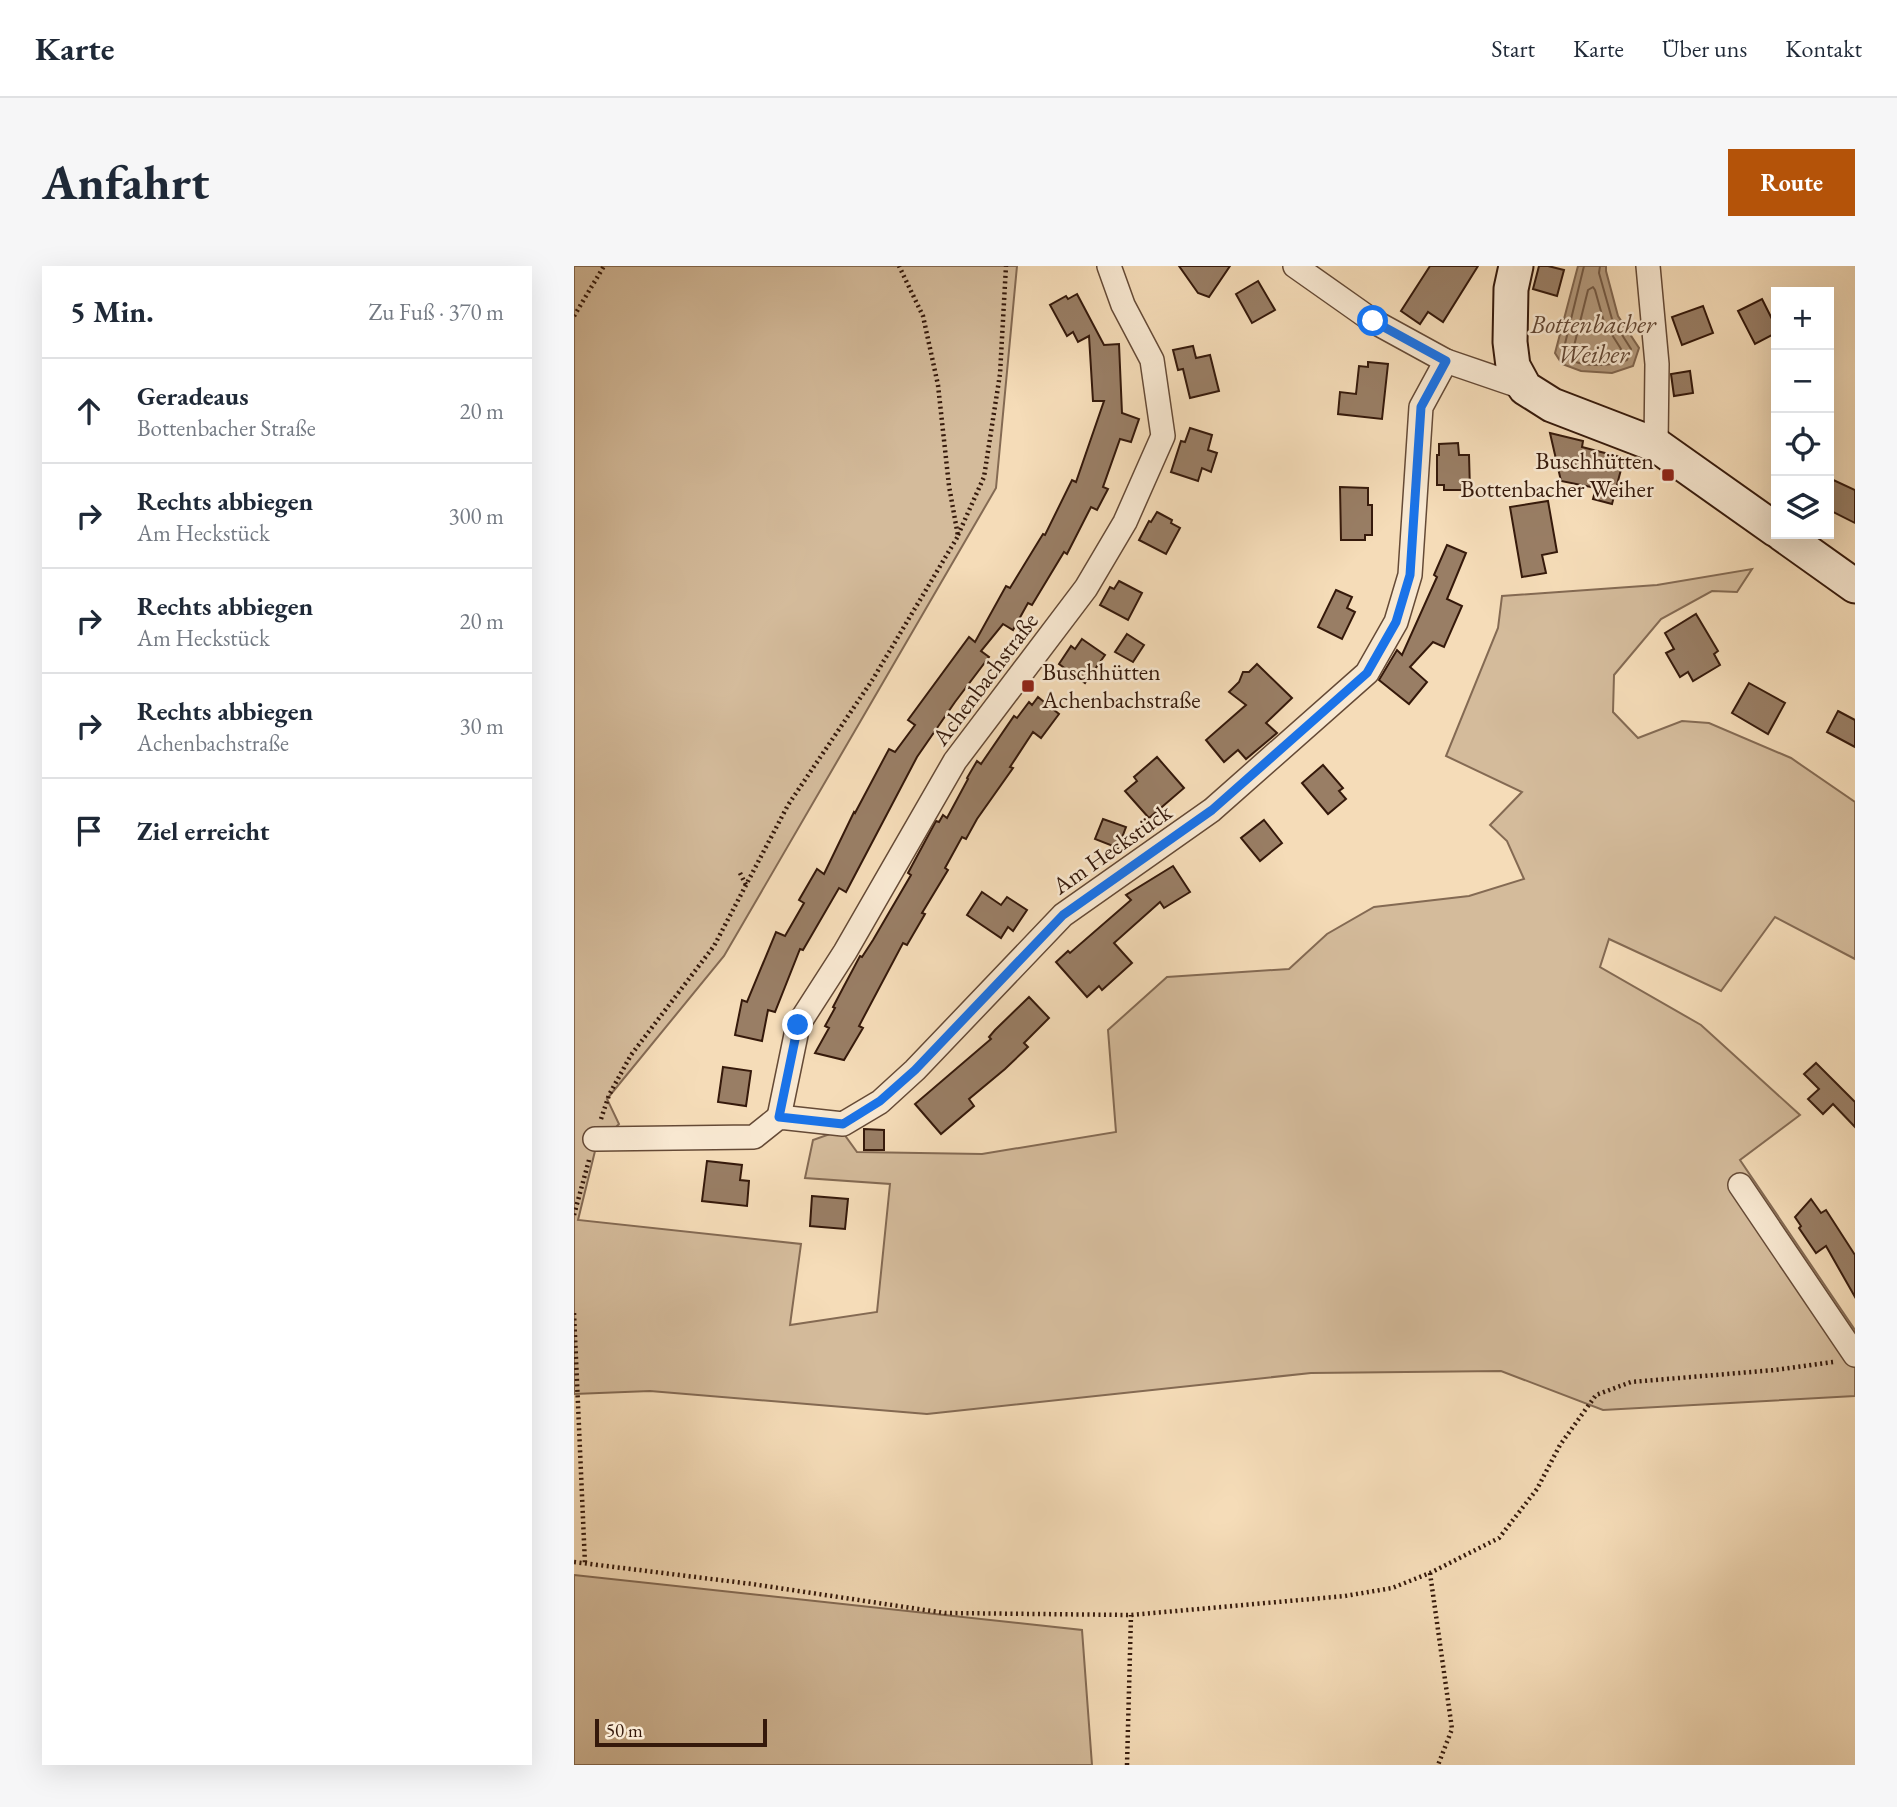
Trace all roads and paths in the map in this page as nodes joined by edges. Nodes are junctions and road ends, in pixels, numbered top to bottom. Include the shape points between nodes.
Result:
1 (604, 266) edge
2 (899, 266) edge
3 (1006, 266) edge
4 (1109, 266) edge
5 (1295, 266) edge
6 (1516, 266) edge
7 (1648, 266) edge
8 (574, 316) edge
9 (1446, 361) junction
10 (1519, 377) junction
11 (1656, 446) junction
12 (1771, 526) edge
13 (958, 536) junction
14 (1789, 539) edge
15 (1855, 586) edge
16 (740, 873) dead end
17 (747, 886) junction
18 (779, 1117) junction
19 (596, 1134) junction
20 (1740, 1185) dead end
21 (574, 1215) edge
22 (574, 1313) edge
23 (1848, 1358) edge
24 (574, 1562) edge
25 (585, 1563) junction
26 (1430, 1573) junction
27 (1130, 1615) junction
28 (1127, 1765) edge
29 (1438, 1765) edge

1 - 8 path
2 - 13 path via 923,316 938,385
3 - 13 path via 1000,374 984,477
4 - 18 street, Achenbachstraße via 1152,360 1163,436 1125,522 1086,588 955,761 798,1025
5 - 9 street via 1373,321
6 - 10 street via 1510,342
7 - 11 street via 1657,363
9 - 10 street
9 - 18 street, Am Heckstück via 1421,407 1410,575 1396,622 1367,673 1212,810 1063,915 880,1101 843,1124
10 - 11 street via 1552,405
11 - 12 street
13 - 17 path via 873,679 788,805
14 - 15 street
16 - 17 path
17 - 19 path via 715,946 631,1055 609,1096
18 - 19 street via 754,1137
19 - 21 path
20 - 23 street
22 - 25 path
23 - 26 path via 1775,1370 1631,1382 1596,1395 1537,1489 1499,1538
24 - 25 path
25 - 27 path via 945,1613
26 - 27 path via 1392,1588 1345,1596
26 - 29 path via 1452,1730
27 - 28 path

